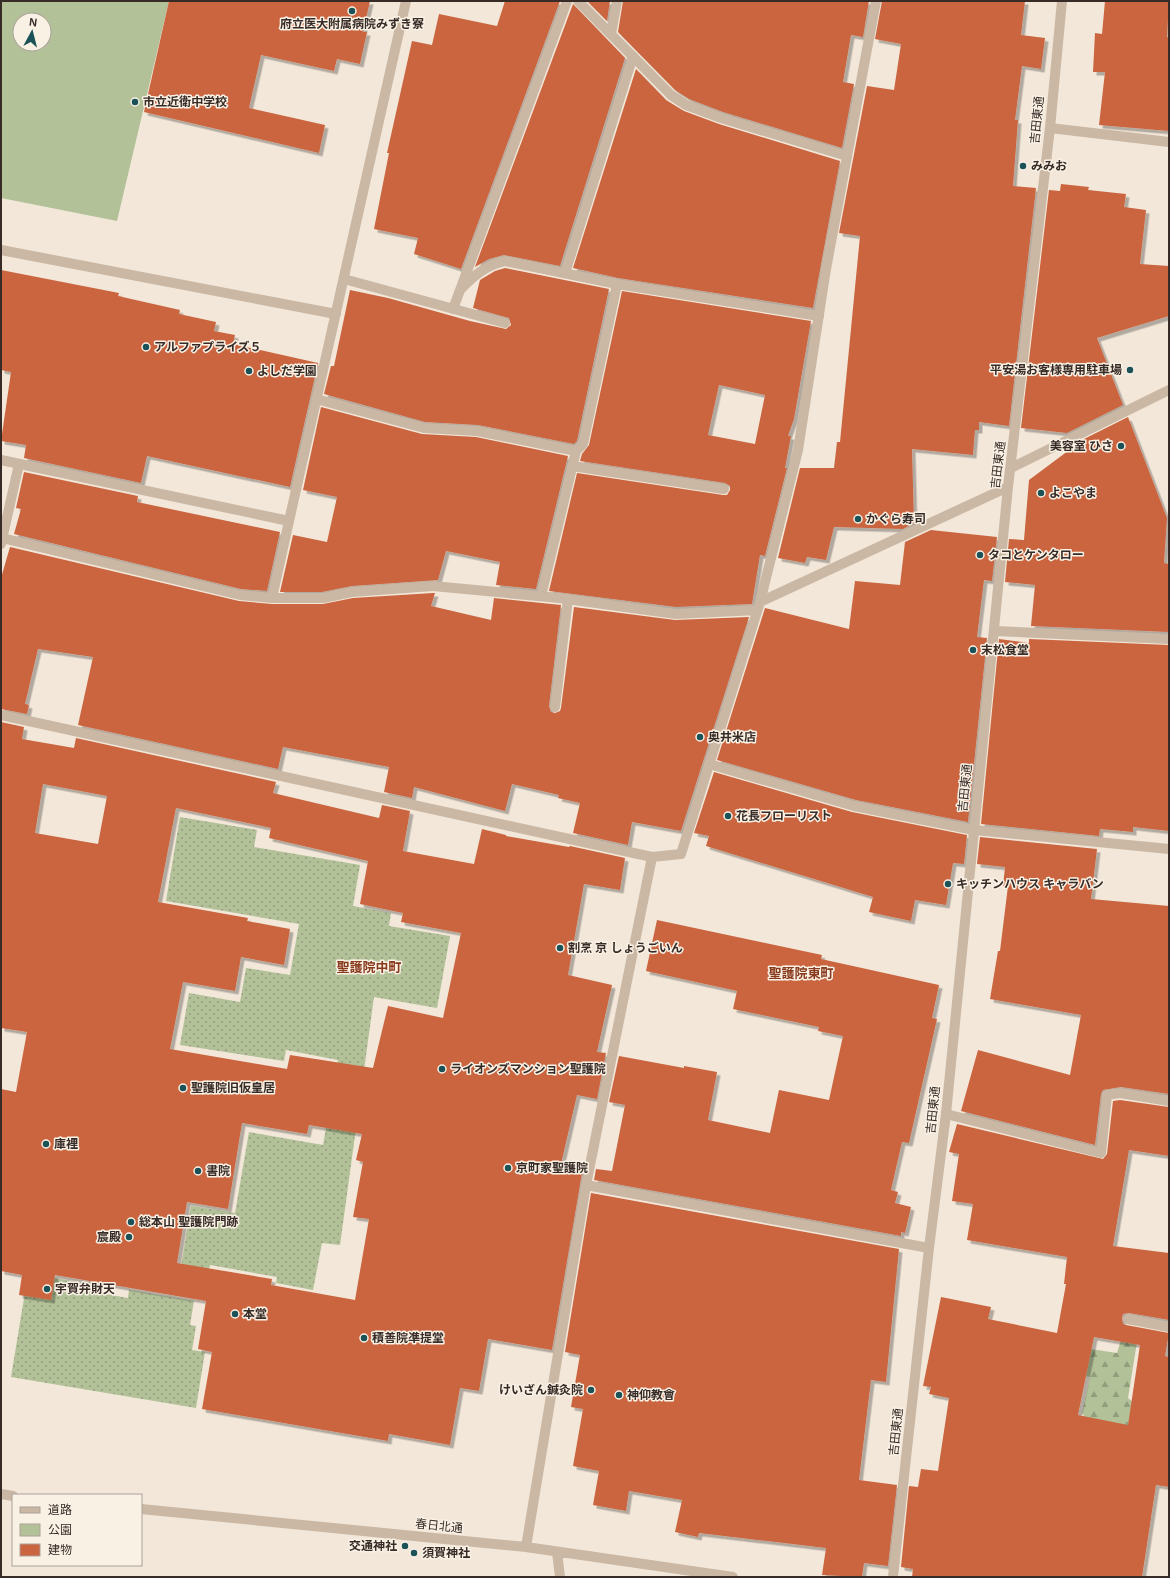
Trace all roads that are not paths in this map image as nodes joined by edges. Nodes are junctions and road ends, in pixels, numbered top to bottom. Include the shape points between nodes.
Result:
1 (406, 1) edge
2 (567, 1) edge
3 (578, 1) edge
4 (617, 1) edge
5 (876, 1) edge
6 (1062, 1) edge
7 (611, 34) junction
8 (633, 56) junction
9 (1050, 128) junction
10 (1169, 142) edge
11 (847, 156) junction
12 (1, 250) edge
13 (565, 273) junction
14 (344, 279) junction
15 (617, 284) junction
16 (461, 289) junction
17 (453, 309) junction
18 (336, 314) junction
19 (819, 316) junction
20 (505, 323) dead end
21 (1169, 390) edge
22 (316, 400) junction
23 (576, 451) junction
24 (1, 460) edge
25 (19, 464) junction
26 (572, 466) junction
27 (1011, 468) junction
28 (1008, 488) junction
29 (724, 489) dead end
30 (289, 521) junction
31 (2, 541) edge
32 (541, 596) junction
33 (272, 598) junction
34 (568, 599) junction
35 (759, 606) junction
36 (995, 632) junction
37 (1169, 639) edge
38 (555, 707) dead end
39 (1, 714) edge
40 (709, 764) junction
41 (974, 830) junction
42 (1169, 848) edge
43 (652, 857) junction
44 (1169, 1101) edge
45 (946, 1114) junction
46 (586, 1185) junction
47 (929, 1248) junction
48 (1128, 1319) dead end
49 (1169, 1326) edge
50 (1, 1494) edge
51 (12, 1496) edge
52 (142, 1509) edge
53 (526, 1547) junction
54 (557, 1552) junction
55 (560, 1577) edge
56 (733, 1577) edge
57 (893, 1577) edge

1 - 14 street
2 - 16 street
3 - 7 street
4 - 7 street
5 - 11 street
6 - 9 street, 吉田東通
7 - 8 street
8 - 11 street via 671,95 686,104 728,120
8 - 13 street
9 - 10 street
9 - 27 street, 吉田東通
11 - 19 street
12 - 18 street
13 - 15 street
13 - 16 street via 505,261 494,263 469,280
14 - 17 street
14 - 18 street
15 - 19 street
15 - 23 street via 583,444
16 - 17 street
17 - 20 street
18 - 22 street
19 - 35 street via 798,450
21 - 27 street
22 - 23 street via 424,428 477,431
22 - 30 street
23 - 26 street
24 - 25 street
25 - 30 street
25 - 31 street
26 - 29 street
26 - 32 street
27 - 28 street, 吉田東通
28 - 35 street
28 - 36 street, 吉田東通
30 - 33 street
31 - 33 street via 240,595
32 - 33 street via 433,586 352,592 322,598
32 - 34 street
34 - 35 street via 676,614
34 - 38 street
35 - 40 street
36 - 37 street
36 - 41 street, 吉田東通
39 - 43 street
40 - 41 street via 854,806
40 - 43 street via 681,854
41 - 42 street
41 - 45 street, 吉田東通
43 - 46 street
44 - 45 street via 1120,1093 1107,1095 1101,1154
45 - 47 street, 吉田東通
46 - 47 street
46 - 53 street
47 - 57 street, 吉田東通
48 - 49 street
50 - 51 street
52 - 53 street, 春日北通
53 - 54 street, 春日北通
54 - 55 street
54 - 56 street, 春日北通

